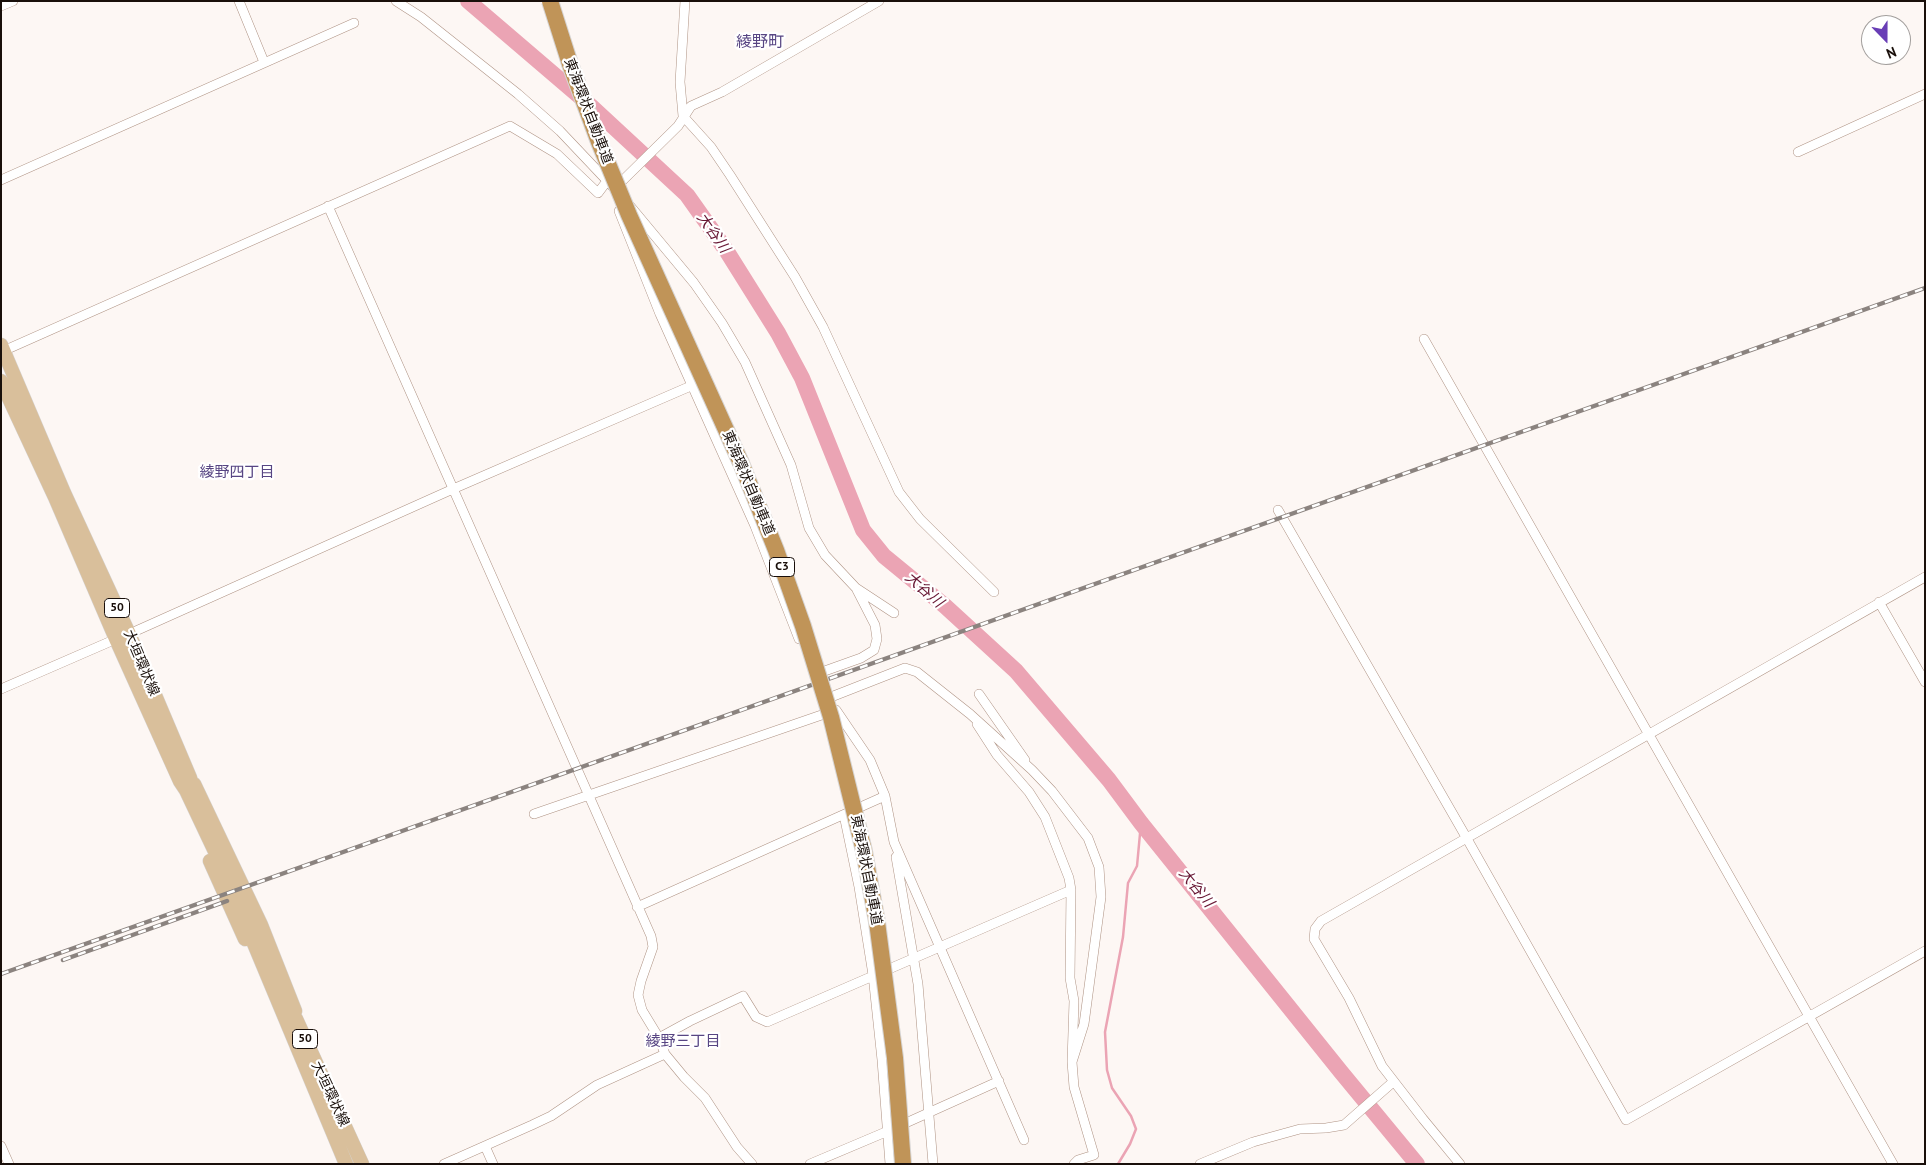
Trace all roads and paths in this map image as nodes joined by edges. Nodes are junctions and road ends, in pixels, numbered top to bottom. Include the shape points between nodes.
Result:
1 (13, 1) edge
2 (238, 1) edge
3 (396, 1) edge
4 (550, 1) edge
5 (685, 1) edge
6 (879, 1) edge
7 (1, 6) edge
8 (354, 23) dead end
9 (264, 62) junction
10 (1925, 94) edge
11 (683, 116) junction
12 (1798, 152) dead end
13 (1, 180) edge
14 (607, 181) junction
15 (615, 190) junction
16 (328, 206) junction
17 (1424, 339) dead end
18 (2, 349) edge
19 (710, 377) dead end
20 (1, 382) edge
21 (692, 385) junction
22 (453, 489) junction
23 (1278, 510) dead end
24 (1925, 577) edge
25 (856, 588) junction
26 (994, 592) dead end
27 (1879, 602) junction
28 (894, 613) dead end
29 (122, 637) junction
30 (819, 673) junction
31 (1925, 682) edge
32 (1, 689) edge
33 (979, 694) dead end
34 (831, 697) junction
35 (836, 710) junction
36 (970, 714) junction
37 (1649, 734) junction
38 (1032, 770) junction
39 (185, 779) junction
40 (589, 796) junction
41 (885, 796) junction
42 (534, 814) dead end
43 (844, 815) junction
44 (1466, 837) junction
45 (894, 842) junction
46 (1071, 890) junction
47 (637, 907) junction
48 (940, 946) junction
49 (1925, 951) edge
50 (914, 957) junction
51 (873, 975) junction
52 (1810, 1017) junction
53 (291, 1021) junction
54 (659, 1038) junction
55 (665, 1054) junction
56 (1072, 1062) junction
57 (999, 1081) junction
58 (1390, 1085) junction
59 (930, 1112) junction
60 (888, 1131) junction
61 (1024, 1140) dead end
62 (1, 1146) edge
63 (485, 1146) junction
64 (9, 1164) edge
65 (346, 1164) edge
66 (362, 1164) edge
67 (444, 1164) edge
68 (493, 1164) edge
69 (752, 1164) edge
70 (810, 1164) edge
71 (890, 1164) edge
72 (903, 1164) edge
73 (934, 1164) edge
74 (1074, 1164) edge
75 (1200, 1164) edge
76 (1460, 1164) edge
77 (1894, 1164) edge

1 - 7 street
2 - 9 street
3 - 14 street via 518,94 560,131
4 - 72 highway, 東海環状自動車道 / C3, bridge via 602,151 741,463 776,550 831,717 860,833 877,922 895,1058
5 - 11 street via 680,82
6 - 11 street via 722,92 691,106
8 - 9 street
9 - 13 street
10 - 12 street
11 - 15 street via 678,126
11 - 26 street via 730,175 795,277 823,327 899,492 920,519
14 - 15 street
14 - 16 street via 598,194 556,154 510,126
15 - 21 street via 616,203 625,226
15 - 25 street via 694,283 722,323 745,362 791,465 810,528 826,555
16 - 18 street
16 - 22 street
17 - 37 street
18 - 29 main road, 大垣環状線 / 50
19 - 21 street
20 - 29 main road, 大垣環状線 / 50
21 - 22 street
21 - 30 street via 755,526 806,655
22 - 29 street
22 - 40 street
23 - 44 street
24 - 27 street
25 - 28 street
25 - 30 street via 875,625 877,639 874,650
27 - 31 street
27 - 37 street
29 - 32 street
29 - 39 main road, 大垣環状線 / 50
30 - 34 street
33 - 38 street
34 - 35 street
34 - 36 street via 905,668 917,672
35 - 40 street
35 - 41 street via 870,760
36 - 38 street
36 - 46 street via 1045,817
37 - 44 street
37 - 52 street
38 - 56 street via 1088,838 1100,867 1101,897 1084,1024
39 - 53 main road, 大垣環状線 / 50 via 186,790 221,868 226,872 253,928 290,1011
39 - 53 main road via 195,786 261,925 294,1008
39 - 53 main road via 182,792 218,879 280,1015
40 - 42 street
40 - 47 street
41 - 43 street
41 - 45 street
43 - 47 street
43 - 51 street
44 - 52 street via 1626,1120
44 - 58 street via 1321,921 1315,929 1314,939 1349,998
45 - 48 street
45 - 50 street
46 - 48 street
46 - 56 street
47 - 54 street via 652,936 654,948 638,995 642,1010
48 - 50 street
48 - 57 street
49 - 52 street
50 - 51 street
50 - 59 street
51 - 54 street via 767,1022 756,1017 743,996
51 - 60 street
52 - 77 street
53 - 65 main road, 大垣環状線 / 50
53 - 66 main road, 大垣環状線 / 50
54 - 55 street
55 - 63 street via 596,1085 551,1116
55 - 69 street via 705,1098
56 - 74 street via 1074,1087 1094,1155
57 - 59 street
57 - 61 street
58 - 75 street via 1344,1125 1300,1129 1253,1142
58 - 76 street
59 - 60 street
59 - 73 street
60 - 70 street
60 - 71 street
62 - 64 street
63 - 67 street
63 - 68 street

